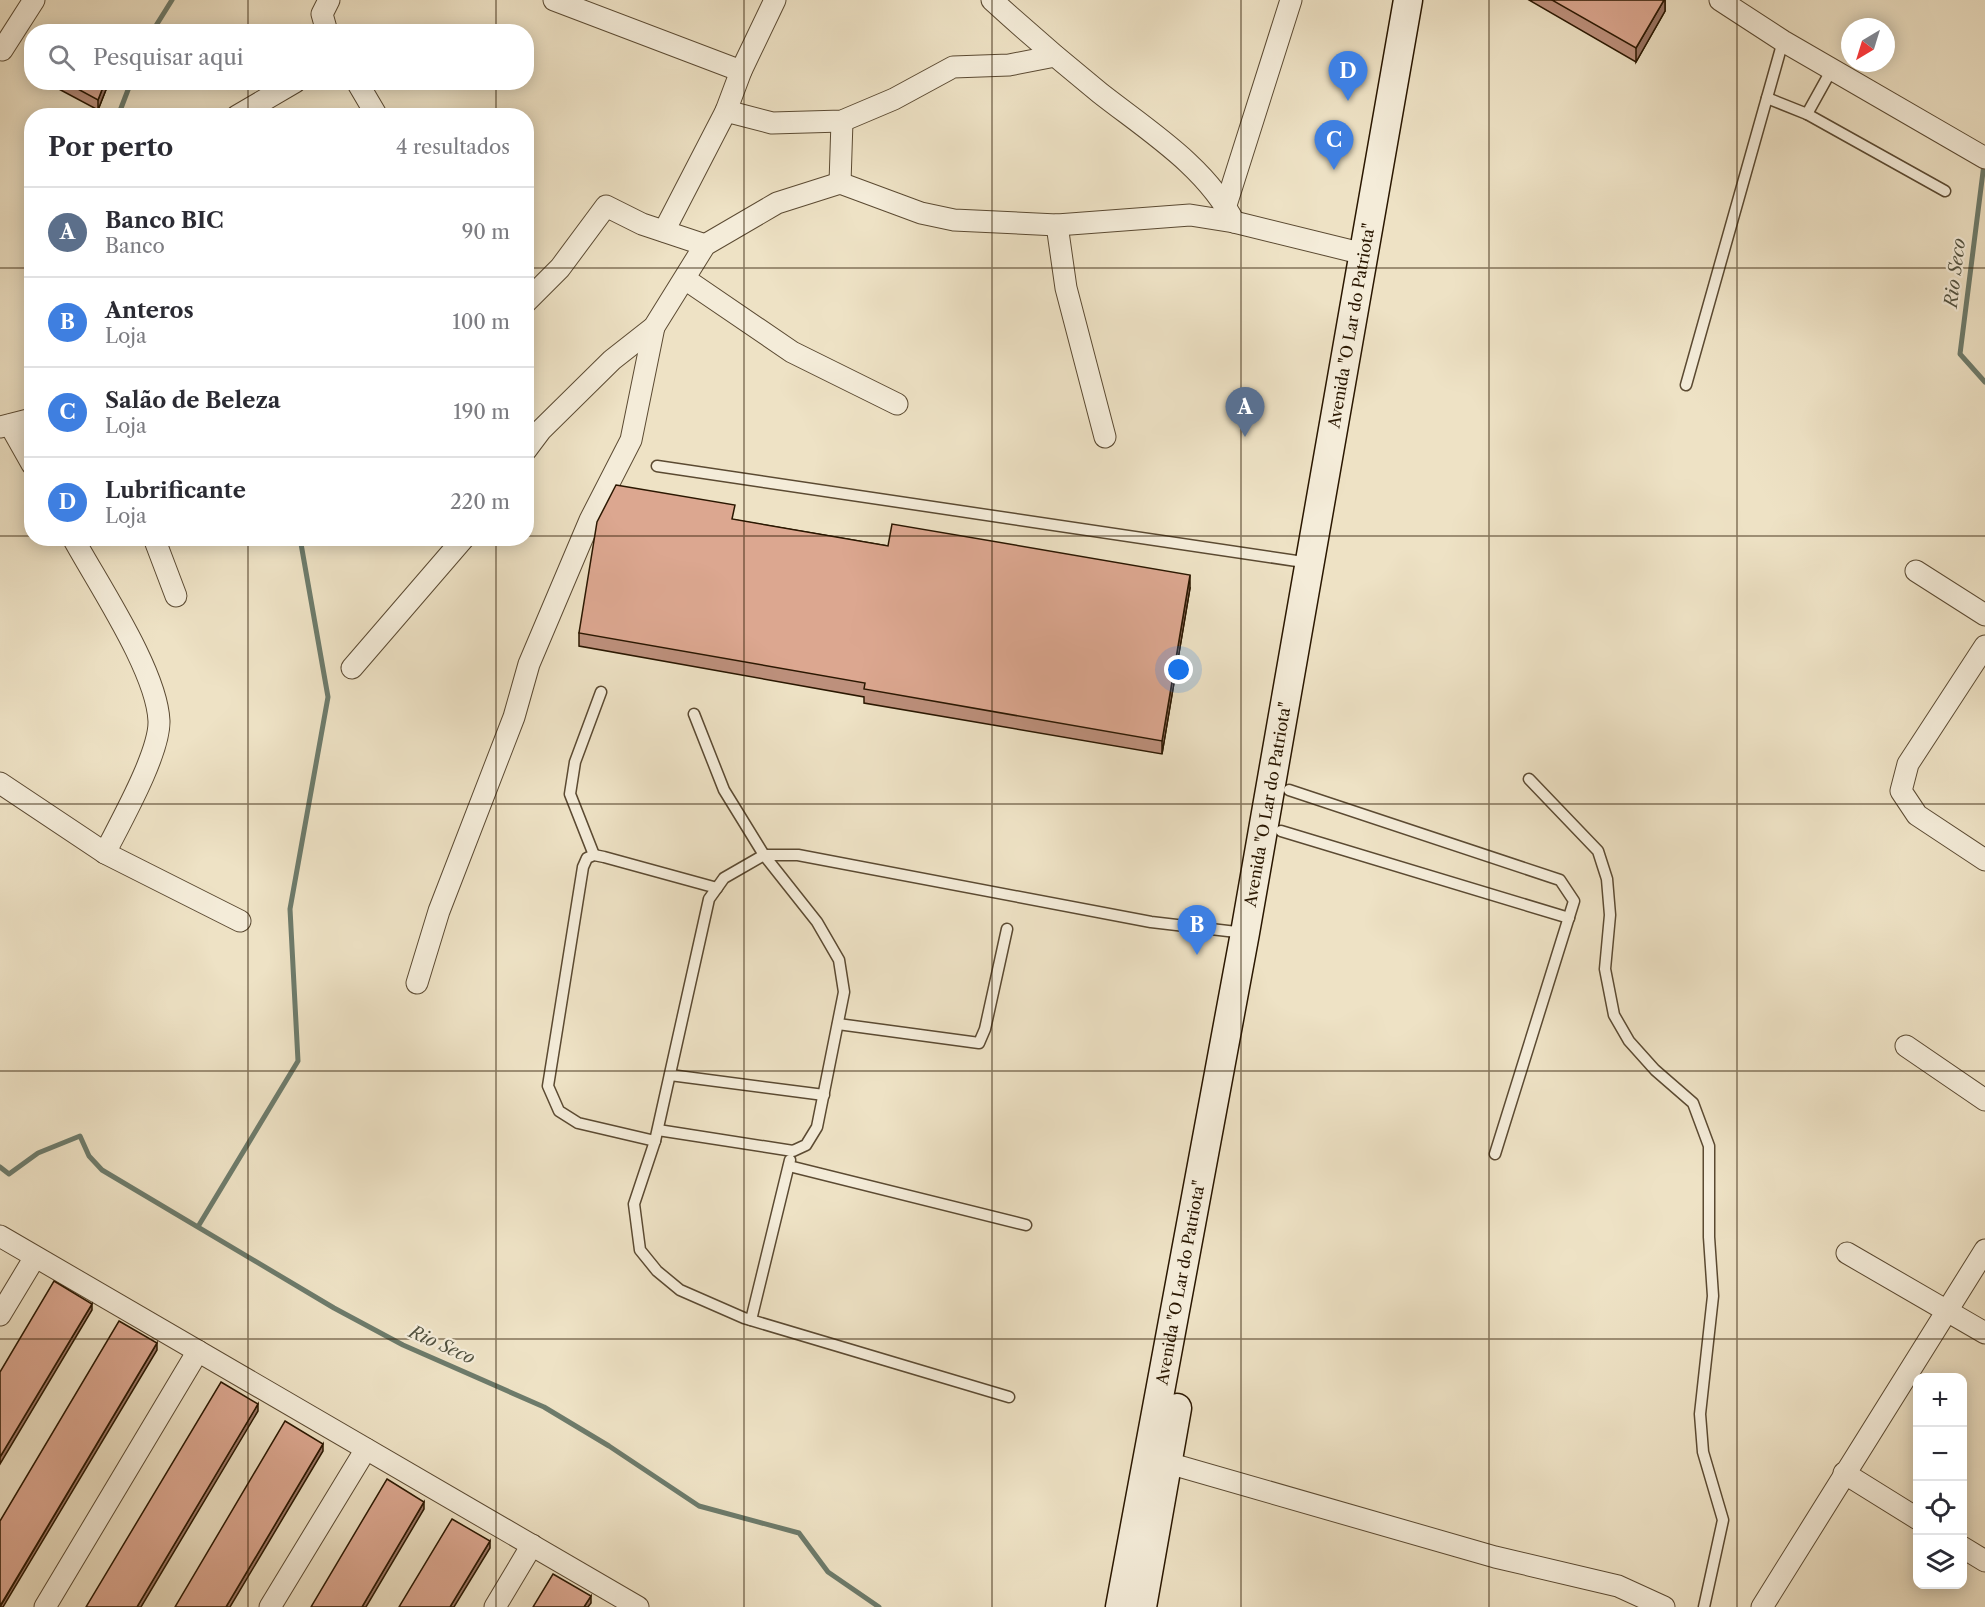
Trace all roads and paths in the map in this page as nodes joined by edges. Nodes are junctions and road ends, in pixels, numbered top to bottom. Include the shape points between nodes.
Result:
1 (34, 0) edge
2 (328, 0) edge
3 (554, 0) edge
4 (775, 0) edge
5 (992, 0) edge
6 (1291, 0) edge
7 (1408, 0) edge
8 (1427, 0) edge
9 (1720, 0) edge
10 (325, 24) edge
11 (1783, 41) junction
12 (2, 50) dead end
13 (1055, 56) junction
14 (1832, 69) junction
15 (741, 71) junction
16 (281, 90) edge
17 (362, 90) edge
18 (1767, 98) junction
19 (251, 108) edge
20 (372, 108) edge
21 (726, 111) junction
22 (1807, 114) junction
23 (842, 122) junction
24 (1985, 158) edge
25 (840, 183) junction
26 (1945, 190) dead end
27 (1230, 214) junction
28 (1057, 225) junction
29 (664, 231) junction
30 (705, 245) junction
31 (1364, 254) junction
32 (685, 279) junction
33 (534, 294) edge
34 (654, 327) junction
35 (1686, 386) dead end
36 (897, 404) dead end
37 (24, 421) edge
38 (5, 426) edge
39 (1105, 437) dead end
40 (534, 439) edge
41 (24, 453) edge
42 (657, 466) dead end
43 (77, 546) edge
44 (157, 546) edge
45 (457, 546) edge
46 (1310, 564) junction
47 (1916, 571) dead end
48 (176, 596) dead end
49 (1985, 615) edge
50 (1985, 646) edge
51 (352, 668) dead end
52 (601, 692) dead end
53 (694, 714) dead end
54 (1529, 779) dead end
55 (0, 783) edge
56 (1289, 790) junction
57 (1281, 831) junction
58 (105, 853) junction
59 (594, 855) junction
60 (764, 855) junction
61 (1985, 860) edge
62 (717, 888) junction
63 (1569, 918) junction
64 (240, 921) dead end
65 (1007, 929) dead end
66 (1245, 933) junction
67 (417, 983) dead end
68 (838, 1024) junction
69 (1906, 1046) dead end
70 (669, 1075) junction
71 (824, 1095) junction
72 (1985, 1100) edge
73 (657, 1136) junction
74 (793, 1151) junction
75 (1495, 1154) dead end
76 (789, 1166) junction
77 (1026, 1225) dead end
78 (0, 1236) edge
79 (1985, 1250) edge
80 (1847, 1253) dead end
81 (35, 1257) junction
82 (1948, 1311) junction
83 (0, 1315) edge
84 (751, 1320) junction
85 (1985, 1333) edge
86 (198, 1351) junction
87 (1009, 1397) dead end
88 (366, 1449) junction
89 (1168, 1462) junction
90 (1844, 1473) junction
91 (1913, 1516) edge
92 (532, 1545) junction
93 (1967, 1550) edge
94 (1985, 1561) edge
95 (45, 1607) edge
96 (270, 1607) edge
97 (495, 1607) edge
98 (638, 1607) edge
99 (1120, 1607) edge
100 (1142, 1607) edge
101 (1664, 1607) edge
102 (1704, 1607) edge
103 (1762, 1607) edge

1 - 12 street
2 - 10 street via 322,14
3 - 15 street
4 - 15 street
5 - 13 street
6 - 27 street
7 - 31 main road, Avenida "O Lar do Patriota"
8 - 56 main road, Avenida "O Lar do Patriota"
9 - 11 street
11 - 14 street
11 - 18 lane
13 - 23 street via 1009,66 953,67
13 - 27 street via 1188,164
14 - 22 lane
14 - 24 street
15 - 21 street
16 - 19 street
17 - 20 street
18 - 22 lane
18 - 35 lane
21 - 23 street via 772,123
21 - 29 street
22 - 26 lane
23 - 25 street
25 - 28 street via 921,213 954,220
25 - 30 street via 777,203
27 - 28 street
27 - 31 street
28 - 39 street via 1066,288
29 - 30 street
29 - 33 street via 606,206 560,268
30 - 32 street
31 - 46 main road, Avenida "O Lar do Patriota"
32 - 34 street
32 - 36 street via 792,352
34 - 40 street via 612,360
34 - 67 street via 631,440 590,520 529,664 514,717 439,911
37 - 38 street
38 - 41 street
42 - 46 lane
43 - 58 street via 143,666 159,723 151,753
44 - 48 street
45 - 51 street
46 - 66 main road, Avenida "O Lar do Patriota"
47 - 49 street
50 - 61 street via 1908,764 1901,791 1917,815
52 - 59 lane via 575,762 570,794
53 - 60 lane via 724,790
54 - 102 lane via 1598,851 1607,879 1610,915 1605,969 1614,1015 1629,1041 1655,1070 1693,1103 1708,1146 1713,1296 1700,1414 1703,1452 1723,1520
55 - 58 street
56 - 57 main road, Avenida "O Lar do Patriota"
56 - 63 lane via 1560,880 1574,901
57 - 63 lane
57 - 89 main road, Avenida "O Lar do Patriota" via 1229,1098
58 - 64 street
59 - 62 lane
59 - 73 lane via 587,858 583,867 548,1086 559,1111 578,1123
60 - 62 lane via 724,878
60 - 66 lane via 798,855 1151,922
60 - 68 lane via 817,922 839,960 844,992
62 - 70 lane via 706,910
63 - 75 lane
65 - 68 lane via 979,1043
66 - 99 main road, Avenida "O Lar do Patriota"
68 - 71 lane
69 - 72 street
70 - 71 lane
70 - 73 lane
71 - 74 lane via 817,1127 806,1145
73 - 74 lane
73 - 84 lane via 634,1204 640,1250 680,1290
74 - 76 lane
76 - 77 lane
76 - 84 lane
78 - 81 street
79 - 82 street
80 - 82 street
81 - 83 street
81 - 86 street
82 - 85 street
82 - 90 street
84 - 87 lane
86 - 88 street
86 - 95 street
88 - 92 street
88 - 96 street
89 - 100 main road, Avenida "O Lar do Patriota"
89 - 101 street via 1495,1557 1618,1586
90 - 91 street
90 - 103 street
92 - 97 street
92 - 98 street
93 - 94 street

